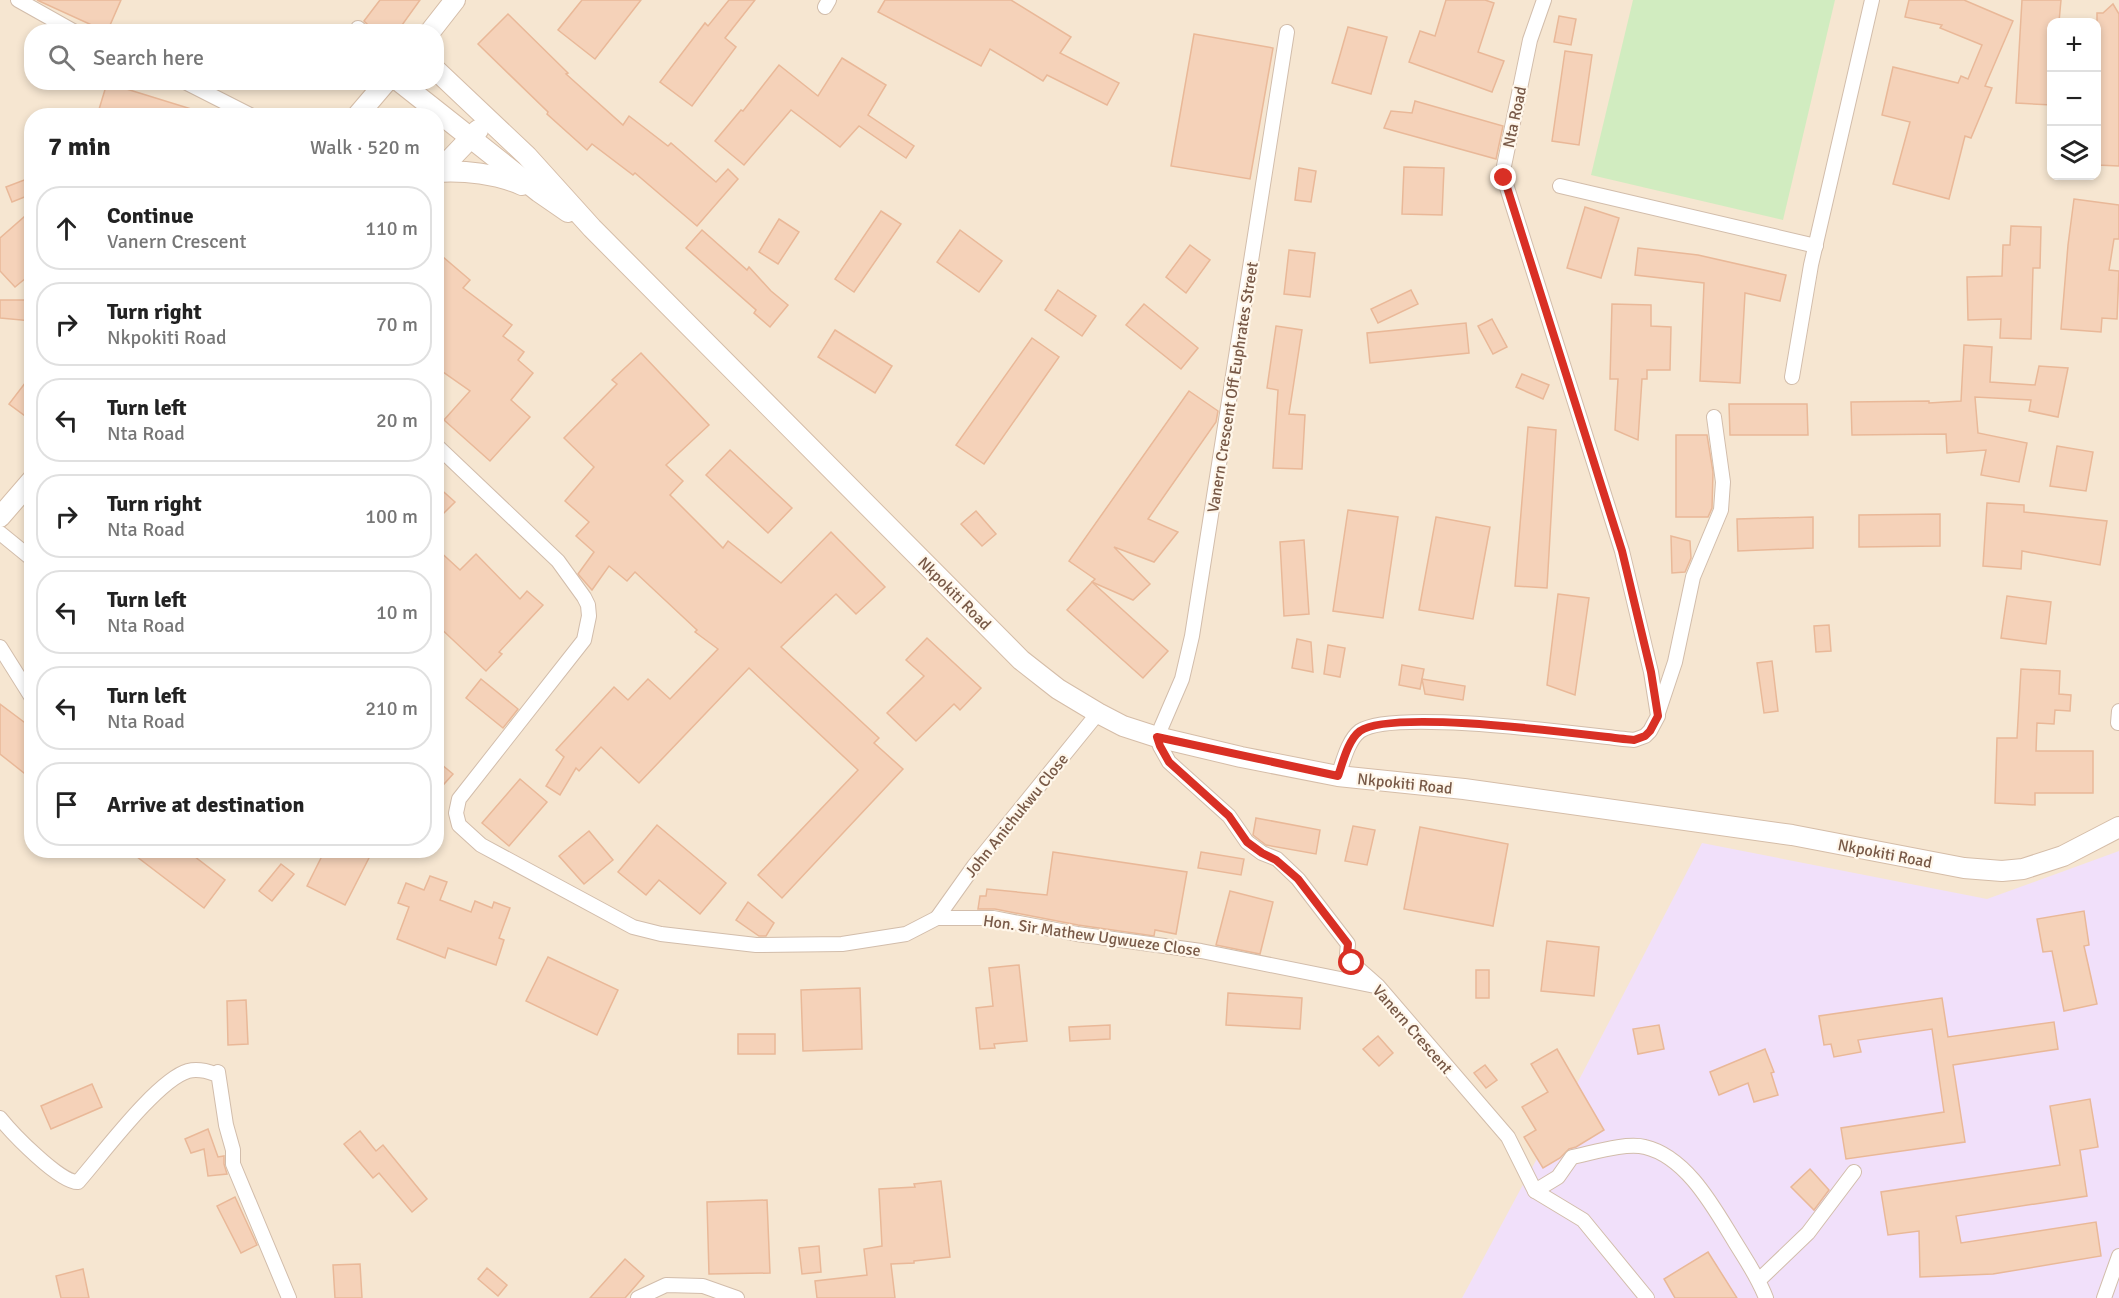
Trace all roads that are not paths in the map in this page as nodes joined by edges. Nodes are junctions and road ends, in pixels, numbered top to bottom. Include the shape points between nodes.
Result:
1 (18, 0) edge
2 (455, 0) edge
3 (1544, 0) edge
4 (1872, 0) edge
5 (61, 24) edge
6 (436, 24) edge
7 (1287, 32) dead end
8 (444, 77) edge
9 (201, 90) edge
10 (379, 90) edge
11 (410, 90) edge
12 (236, 108) edge
13 (364, 108) edge
14 (432, 108) edge
15 (444, 117) edge
16 (489, 119) junction
17 (470, 138) junction
18 (444, 165) edge
19 (444, 172) edge
20 (1560, 186) dead end
21 (539, 192) junction
22 (592, 228) junction
23 (1815, 246) junction
24 (1792, 377) dead end
25 (1714, 417) dead end
26 (444, 453) edge
27 (24, 489) edge
28 (0, 517) edge
29 (0, 533) edge
30 (24, 552) edge
31 (0, 647) edge
32 (24, 685) edge
33 (1098, 713) junction
34 (1658, 716) junction
35 (1157, 737) junction
36 (1338, 776) junction
37 (2119, 827) edge
38 (938, 918) junction
39 (1377, 986) junction
40 (0, 1118) edge
41 (1854, 1172) dead end
42 (1535, 1191) junction
43 (2119, 1256) edge
44 (1760, 1280) junction
45 (731, 1297) edge
46 (288, 1298) edge
47 (638, 1298) edge
48 (1647, 1298) edge
49 (1766, 1298) edge
50 (2104, 1298) edge

1 - 5 street
2 - 6 main road
3 - 34 street, Nta Road via 1530,40 1504,178 1622,551
4 - 23 street
7 - 35 street, Vanern Crescent Off Euphrates Street via 1192,636 1182,680
8 - 16 main road
9 - 12 street
10 - 13 main road
11 - 14 main road
15 - 17 main road
16 - 17 main road
16 - 22 main road
17 - 18 main road
17 - 21 main road
19 - 21 main road via 512,180
20 - 23 street
21 - 22 main road
22 - 33 main road, Nkpokiti Road via 1021,660
23 - 24 street
25 - 34 street via 1723,482 1721,510 1693,577 1675,662
26 - 38 street, Hon. Sir Mathew Ugwueze Close via 558,561 584,597 590,616 584,640 459,799 459,825 481,845 633,927 661,934 756,945 842,944 906,934
27 - 28 main road
29 - 30 street
31 - 32 street
33 - 35 main road, Nkpokiti Road
33 - 38 street, John Anichukwu Close via 974,866
34 - 36 street via 1650,731 1634,740 1460,723 1401,723 1366,728 1351,742
35 - 36 main road, Nkpokiti Road
35 - 39 street, Vanern Crescent via 1169,762 1229,816 1247,842 1298,879 1348,944 1347,954 1352,963
36 - 37 main road, Nkpokiti Road via 1464,789 1769,832 1964,868 2002,871 2023,869 2062,856
38 - 39 street, Hon. Sir Mathew Ugwueze Close via 993,918 1201,951
39 - 42 street, Vanern Crescent via 1508,1137
40 - 46 street via 16,1137 67,1180 78,1182 128,1122 171,1080 188,1071 218,1072 233,1164
41 - 44 street via 1808,1233
42 - 44 street via 1558,1177 1572,1157 1628,1147 1644,1147 1664,1154 1697,1183
42 - 48 street via 1583,1220
43 - 50 street
44 - 49 street
45 - 47 street via 703,1286 666,1285

